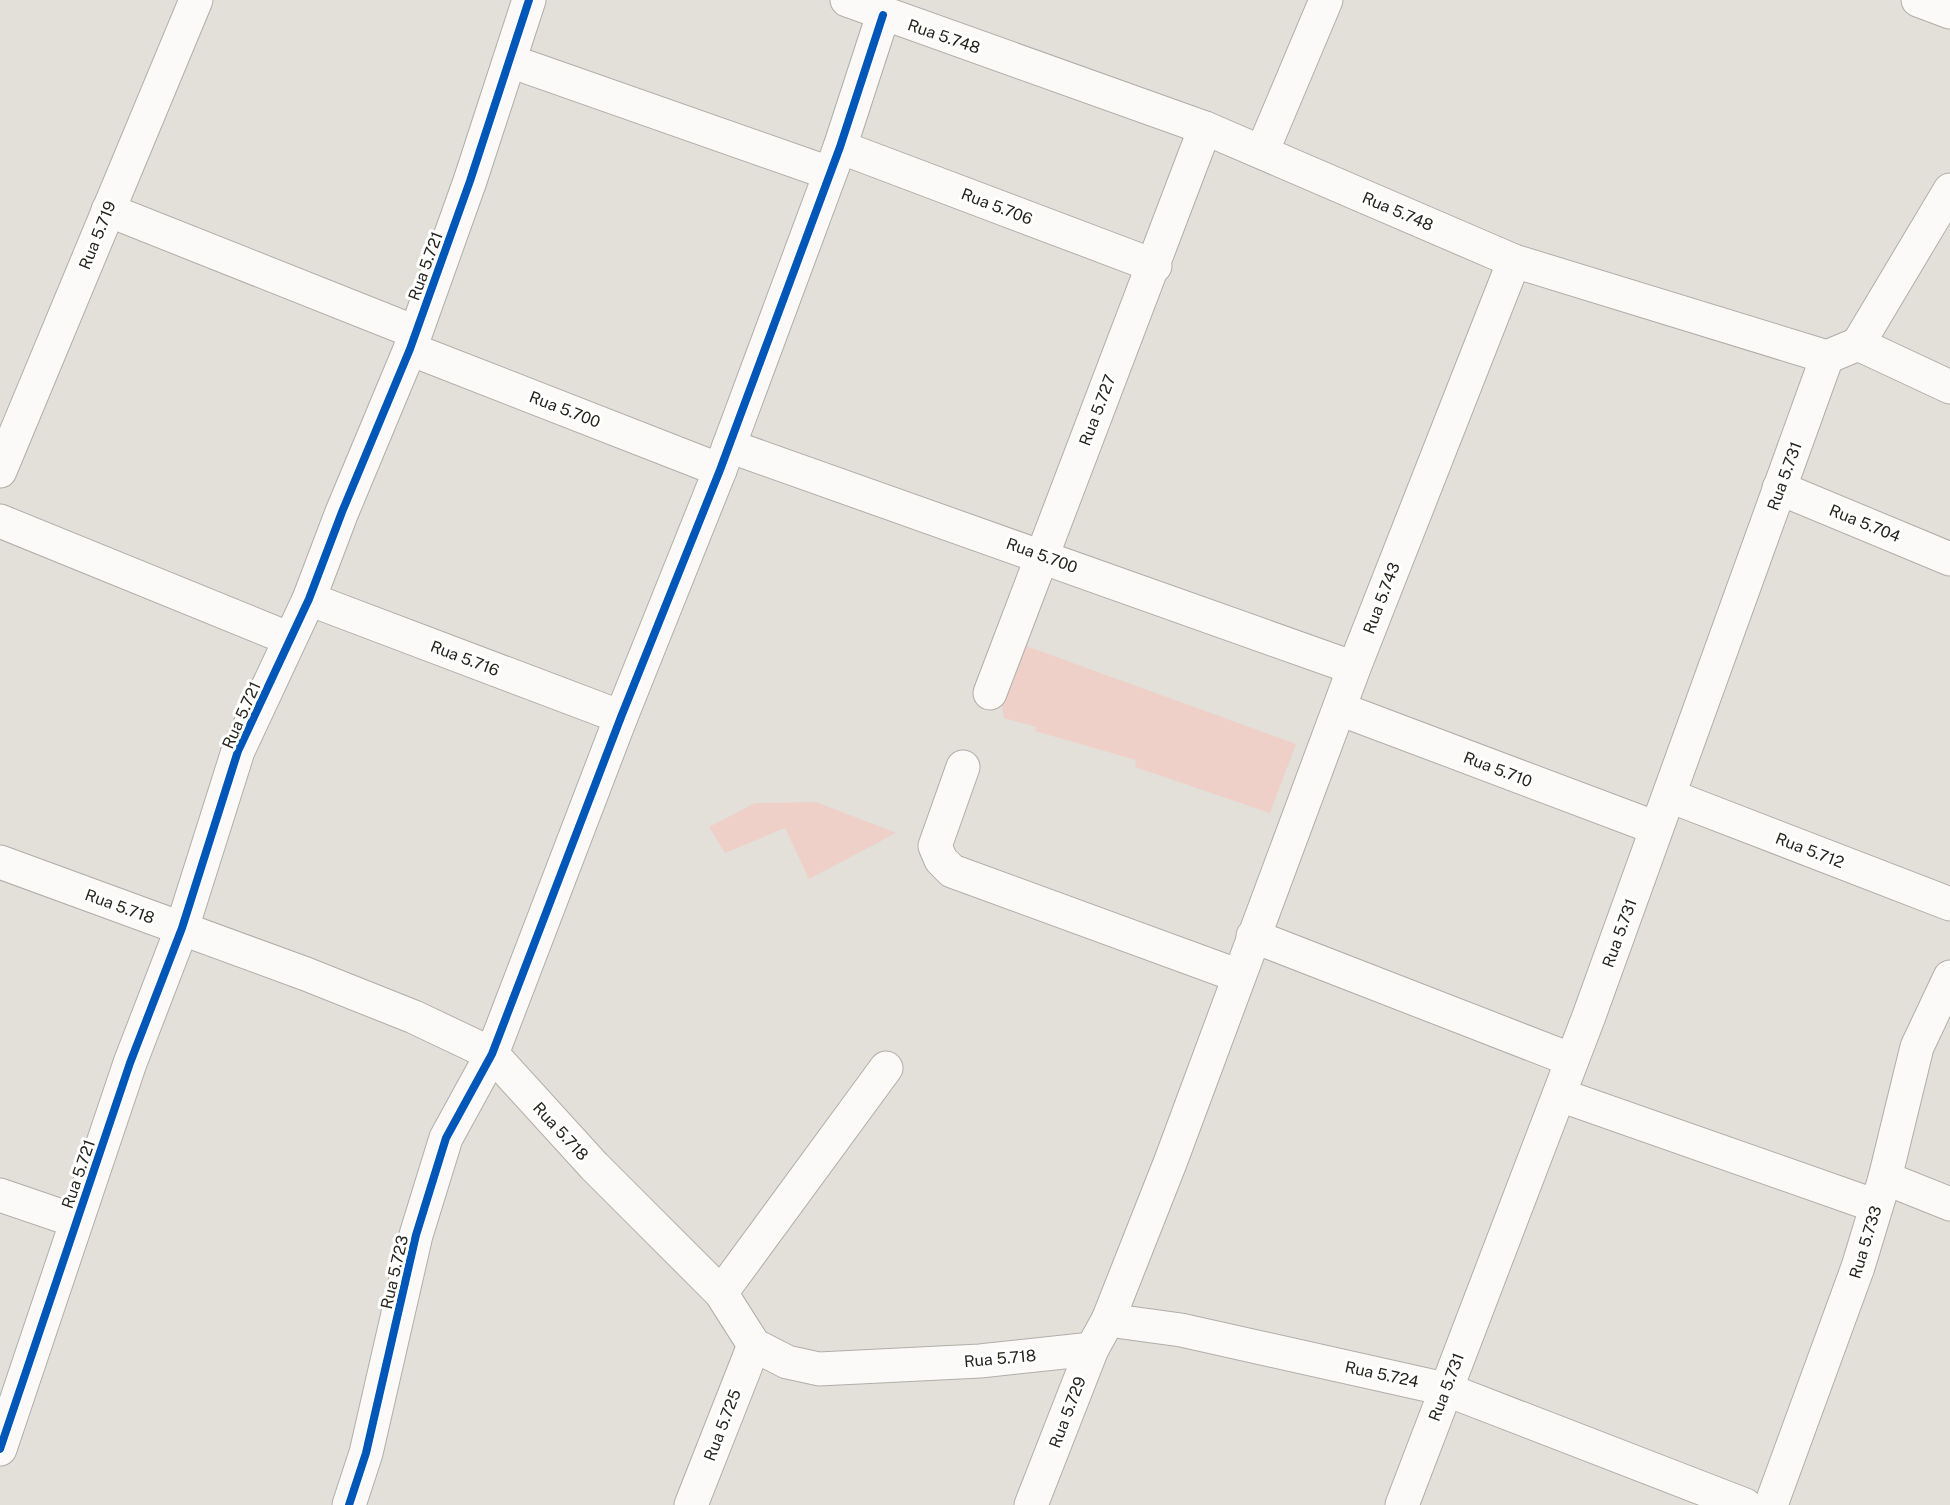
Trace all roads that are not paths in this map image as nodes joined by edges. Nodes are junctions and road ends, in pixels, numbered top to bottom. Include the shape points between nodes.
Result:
1 (196, 0) edge
2 (529, 0) edge
3 (847, 0) edge
4 (1326, 0) edge
5 (1918, 0) edge
6 (1950, 12) edge
7 (883, 15) junction
8 (510, 61) junction
9 (1205, 128) junction
10 (1262, 152) junction
11 (835, 160) junction
12 (1950, 190) edge
13 (108, 210) junction
14 (1514, 261) junction
15 (1155, 266) junction
16 (412, 340) junction
17 (1858, 344) junction
18 (1827, 357) junction
19 (1950, 387) edge
20 (725, 458) junction
21 (0, 471) edge
22 (1779, 488) junction
23 (0, 521) edge
24 (1042, 555) junction
25 (1950, 559) edge
26 (309, 599) junction
27 (290, 639) junction
28 (1354, 668) junction
29 (990, 693) dead end
30 (1340, 710) junction
31 (621, 717) junction
32 (963, 768) dead end
33 (1670, 796) junction
34 (1656, 828) junction
35 (0, 862) edge
36 (1950, 904) edge
37 (182, 928) junction
38 (1253, 936) junction
39 (1239, 976) junction
40 (1950, 977) edge
41 (492, 1054) junction
42 (1572, 1060) junction
43 (886, 1068) dead end
44 (1560, 1095) junction
45 (1880, 1192) junction
46 (0, 1195) edge
47 (1950, 1204) edge
48 (76, 1221) junction
49 (721, 1293) junction
50 (1108, 1320) junction
51 (754, 1345) junction
52 (1092, 1349) junction
53 (1445, 1389) junction
54 (0, 1449) edge
55 (349, 1505) edge
56 (691, 1505) edge
57 (1031, 1505) edge
58 (1402, 1505) edge
59 (1745, 1505) edge
60 (1771, 1505) edge

1 - 13 street, Rua 5.719
2 - 8 street, Rua 5.721
3 - 7 street, Rua 5.748
4 - 10 street
5 - 6 street
7 - 9 street, Rua 5.748
7 - 11 street, Rua 5.723
8 - 11 street, Rua 5.706
8 - 16 street, Rua 5.721
9 - 10 street, Rua 5.748
9 - 15 street, Rua 5.727
10 - 14 street, Rua 5.748
11 - 15 street, Rua 5.706
11 - 20 street, Rua 5.723
12 - 17 street
13 - 16 street, Rua 5.700
13 - 21 street, Rua 5.719
14 - 18 street, Rua 5.748
14 - 28 street, Rua 5.743
15 - 24 street, Rua 5.727
16 - 20 street, Rua 5.700
16 - 26 street, Rua 5.721
17 - 18 street
17 - 19 street
18 - 22 street, Rua 5.731
20 - 24 street, Rua 5.700
20 - 31 street, Rua 5.723
22 - 25 street, Rua 5.704
22 - 33 street, Rua 5.731
23 - 27 street
24 - 28 street, Rua 5.700
24 - 29 street, Rua 5.727
26 - 27 street, Rua 5.721
26 - 31 street, Rua 5.716
27 - 37 street, Rua 5.721 via 238,751
28 - 30 street, Rua 5.743
30 - 34 street, Rua 5.710
30 - 38 street, Rua 5.743
31 - 41 street, Rua 5.723
32 - 39 street via 935,846 952,871
33 - 34 street, Rua 5.731
33 - 36 street, Rua 5.712
34 - 42 street, Rua 5.731
35 - 37 street, Rua 5.718
37 - 41 street, Rua 5.718 via 414,1017
37 - 48 street, Rua 5.721
38 - 39 street, Rua 5.743
38 - 42 street
39 - 50 street, Rua 5.729
40 - 45 street, Rua 5.733 via 1917,1047
41 - 49 street, Rua 5.718 via 594,1166
41 - 55 street, Rua 5.723 via 446,1138 416,1235 366,1453
42 - 44 street, Rua 5.731
43 - 49 street
44 - 45 street
44 - 53 street, Rua 5.731
45 - 47 street
45 - 60 street, Rua 5.733 via 1858,1267
46 - 48 street
48 - 54 street, Rua 5.721
49 - 51 street, Rua 5.718
50 - 52 street, Rua 5.729
50 - 53 street, Rua 5.724 via 1181,1330
51 - 52 street, Rua 5.718 via 787,1362 819,1369 980,1361
51 - 56 street, Rua 5.725
52 - 57 street, Rua 5.729
53 - 58 street, Rua 5.731
53 - 59 street, Rua 5.724

